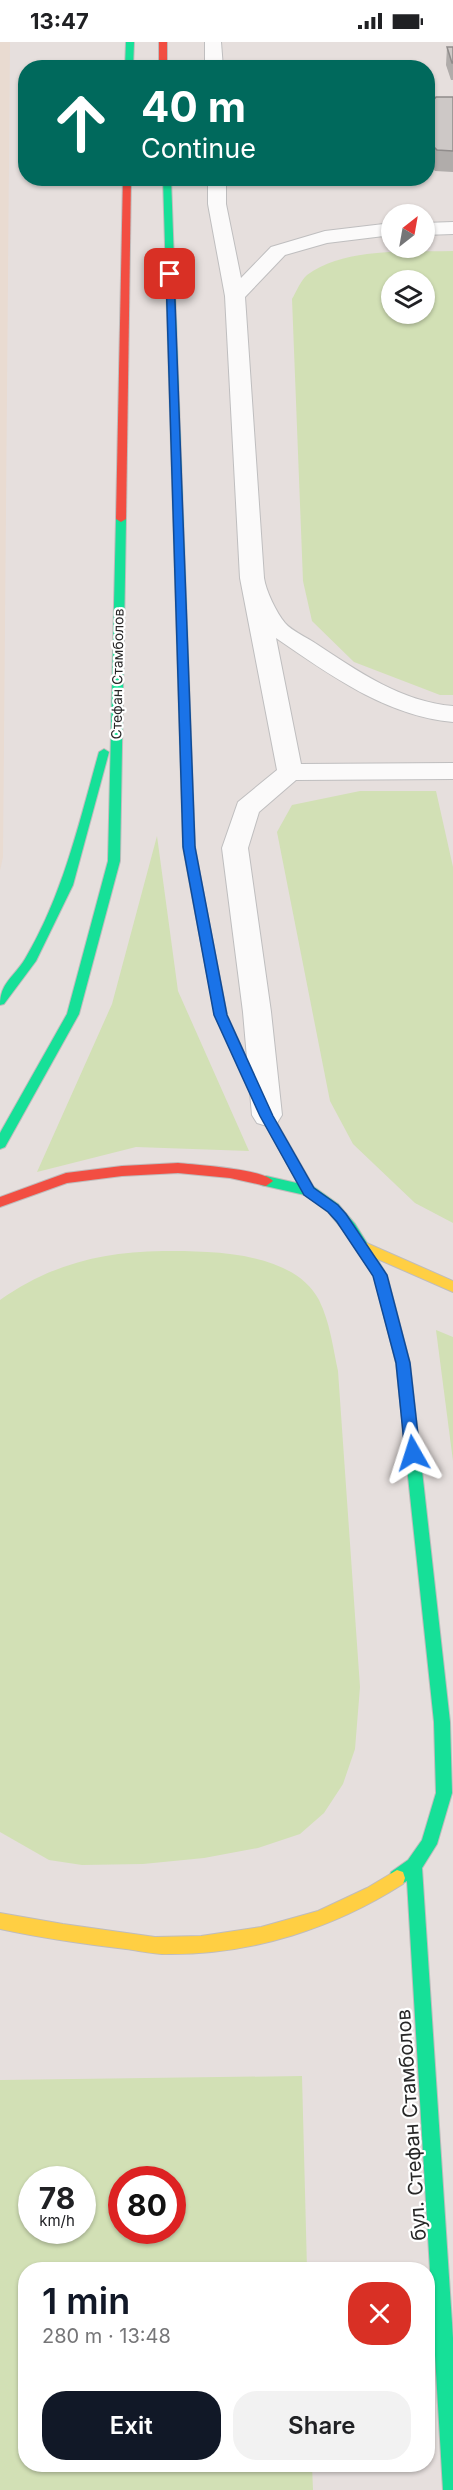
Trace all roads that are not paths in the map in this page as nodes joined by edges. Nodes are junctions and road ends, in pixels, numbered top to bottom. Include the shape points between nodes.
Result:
1 (130, 42) edge
2 (162, 42) edge
3 (213, 42) edge
4 (129, 60) edge
5 (163, 60) edge
6 (214, 60) edge
7 (127, 186) edge
8 (167, 186) edge
9 (217, 186) edge
10 (453, 228) edge
11 (435, 229) edge
12 (381, 230) edge
13 (235, 296) junction
14 (252, 578) junction
15 (116, 707) junction
16 (453, 714) edge
17 (453, 771) edge
18 (290, 772) junction
19 (0, 1001) edge
20 (267, 1116) junction
21 (0, 1144) edge
22 (309, 1191) junction
23 (0, 1202) edge
24 (362, 1246) junction
25 (453, 1287) edge
26 (449, 1790) edge
27 (414, 1866) junction
28 (0, 1921) edge
29 (453, 2490) edge

1 - 4 main road
2 - 5 main road
3 - 6 lane
7 - 15 main road, Стефан Стамболов
8 - 20 main road via 189,847 220,1015
9 - 13 lane
10 - 11 lane
12 - 13 lane via 325,237 278,250
13 - 14 lane
14 - 16 lane via 275,627 360,684 430,712
14 - 18 lane
15 - 19 main road via 67,885 30,961
15 - 21 main road, Стефан Стамболов via 114,861 73,1014
17 - 18 lane
18 - 20 lane via 247,808 235,848
20 - 22 main road
22 - 23 main road via 230,1173 178,1168 66,1178
22 - 24 main road via 333,1208
24 - 25 main road
24 - 26 main road via 380,1275 403,1363
26 - 27 main road via 429,1844
27 - 28 main road via 372,1896 320,1919 241,1940 171,1946 64,1935
27 - 29 main road, бул. Стефан Стамболов

